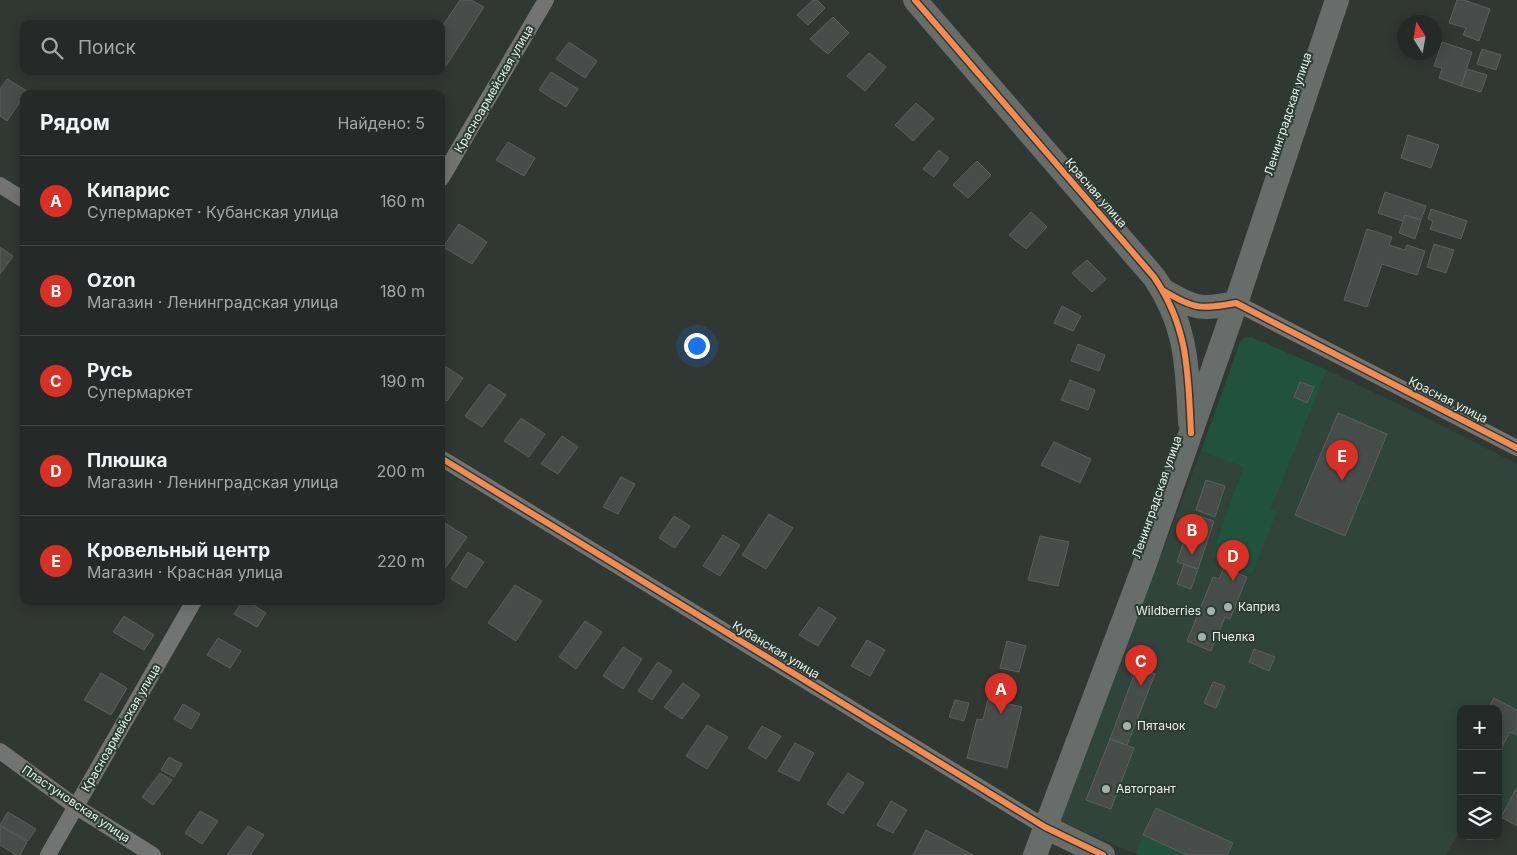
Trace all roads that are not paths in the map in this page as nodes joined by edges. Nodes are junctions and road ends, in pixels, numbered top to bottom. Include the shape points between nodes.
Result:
1 (546, 0) edge
2 (915, 0) edge
3 (1337, 0) edge
4 (445, 172) edge
5 (0, 185) edge
6 (20, 198) edge
7 (1164, 291) junction
8 (1236, 303) junction
9 (1191, 433) junction
10 (1517, 448) edge
11 (445, 460) edge
12 (192, 605) edge
13 (0, 751) edge
14 (75, 806) junction
15 (1045, 827) junction
16 (48, 855) edge
17 (153, 855) edge
18 (1034, 855) edge
19 (1103, 855) edge

1 - 4 street, Красноармейская улица
2 - 7 main road, Красная улица
3 - 8 main road, Ленинградская улица
5 - 6 street
7 - 8 main road via 1186,304 1202,308
7 - 9 main road, Красная улица via 1183,338
8 - 9 main road, Ленинградская улица
8 - 10 street, Красная улица
9 - 15 main road, Ленинградская улица via 1143,570
11 - 15 street, Кубанская улица
12 - 14 street, Красноармейская улица
13 - 14 street, Пластуновская улица
14 - 16 street, Красноармейская улица
14 - 17 street, Пластуновская улица
15 - 18 main road, Ленинградская улица
15 - 19 main road, Кубанская улица

